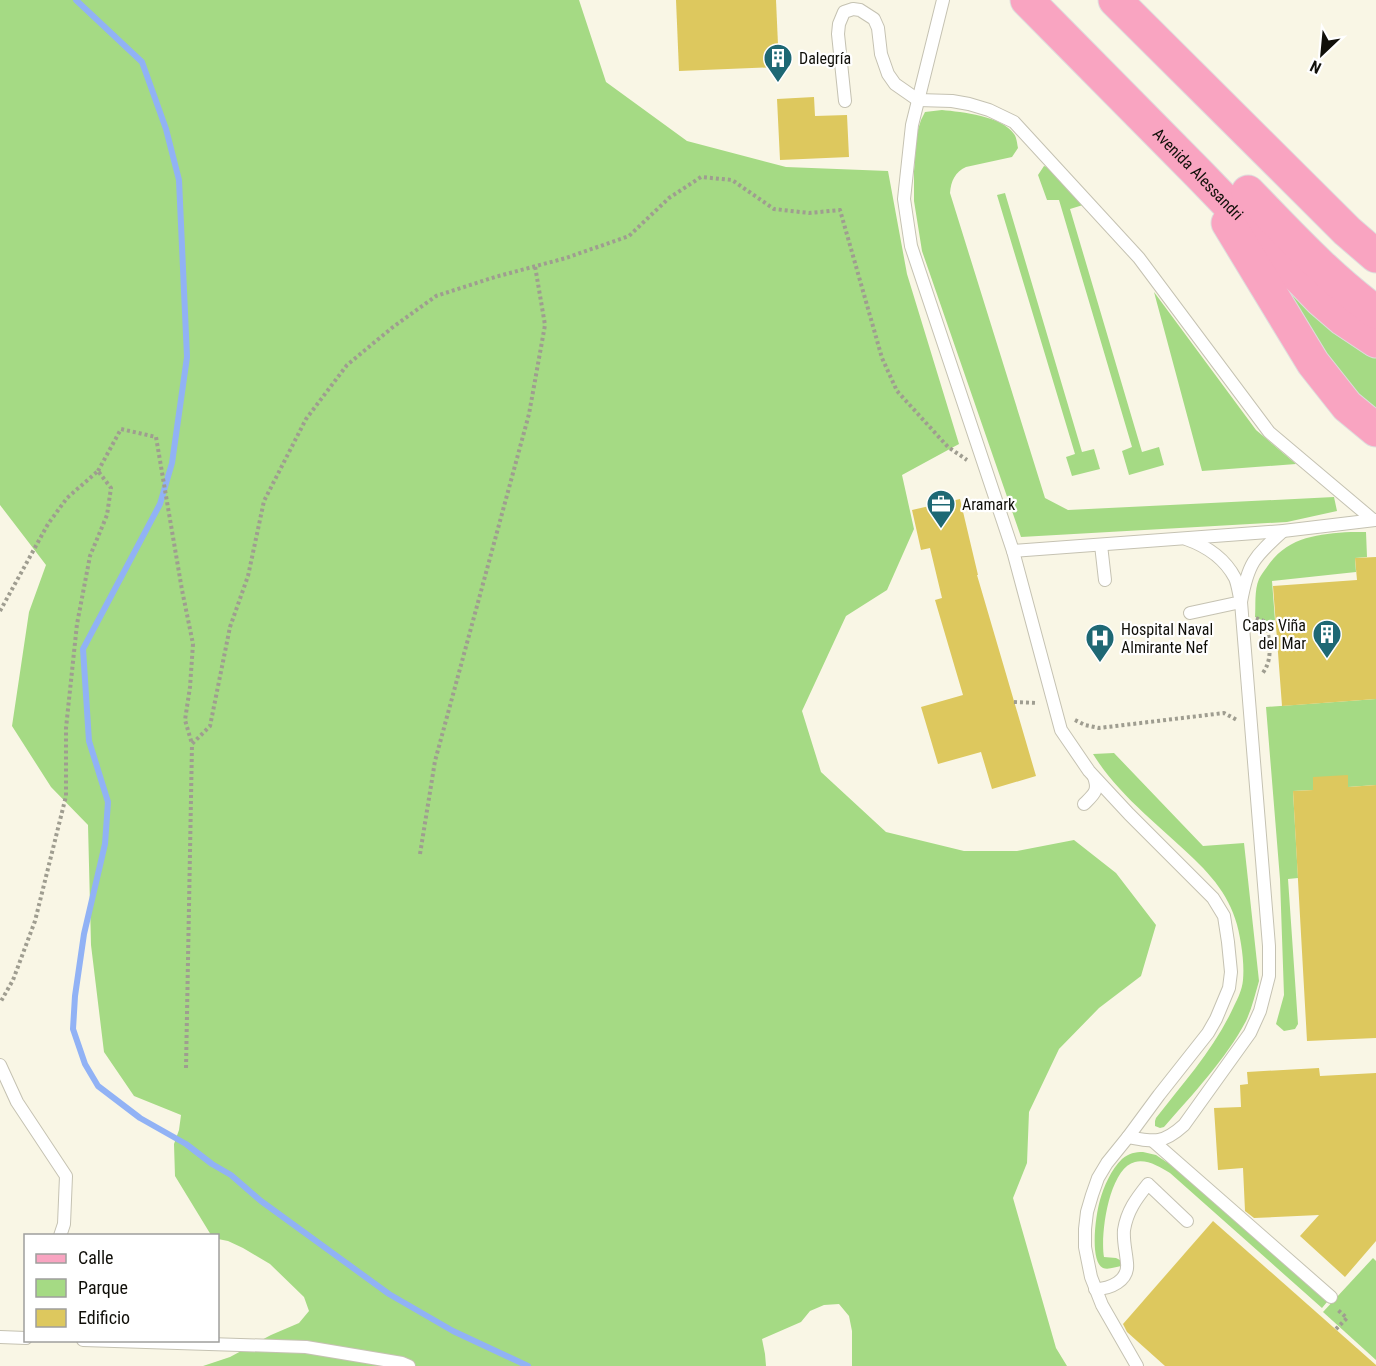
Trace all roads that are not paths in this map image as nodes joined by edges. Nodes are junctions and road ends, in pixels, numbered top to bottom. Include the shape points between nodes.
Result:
1 (1027, 0) edge
2 (1057, 0) edge
3 (1115, 0) edge
4 (944, 2) edge
5 (918, 100) junction
6 (845, 101) dead end
7 (1199, 174) junction
8 (1376, 256) edge
9 (1376, 312) edge
10 (1376, 341) edge
11 (1376, 430) edge
12 (1374, 520) edge
13 (1283, 531) junction
14 (1182, 537) junction
15 (1101, 545) junction
16 (1013, 551) junction
17 (1105, 580) dead end
18 (1241, 602) junction
19 (1190, 613) dead end
20 (1093, 776) junction
21 (1083, 804) dead end
22 (0, 1065) edge
23 (1128, 1137) junction
24 (1153, 1141) junction
25 (1187, 1221) dead end
26 (61, 1234) edge
27 (1095, 1289) junction
28 (1331, 1297) dead end
29 (0, 1337) edge
30 (24, 1338) edge
31 (120, 1342) edge
32 (409, 1366) edge
33 (1137, 1366) edge

1 - 7 main road, Avenida Alessandri
2 - 9 main road, Avenida Alessandri via 1305,250
3 - 8 main road
4 - 5 lane
5 - 6 lane via 888,74 874,19 853,9 844,12 838,34
5 - 12 lane via 969,104 1014,122 1139,258 1269,432
5 - 16 lane via 904,199 911,246
7 - 10 main road, Avenida Alessandri via 1321,300
7 - 11 main road via 1313,363 1347,406
12 - 13 lane
13 - 14 lane
13 - 18 lane via 1254,559
14 - 15 lane
14 - 18 lane via 1208,548 1229,569
15 - 16 lane
15 - 17 lane
16 - 20 lane via 1061,730
18 - 19 lane
18 - 24 lane via 1269,976 1250,1034 1184,1125 1171,1136
20 - 21 lane via 1097,785 1094,795
20 - 23 lane via 1213,898 1224,916 1231,972 1229,988 1208,1033
22 - 26 lane via 17,1102 66,1176
23 - 24 lane
23 - 27 lane via 1107,1163 1087,1212 1085,1247
24 - 28 lane
25 - 27 lane via 1148,1184 1134,1202 1124,1231 1128,1264 1123,1278 1111,1287
27 - 33 lane
29 - 30 lane
31 - 32 lane via 306,1347

